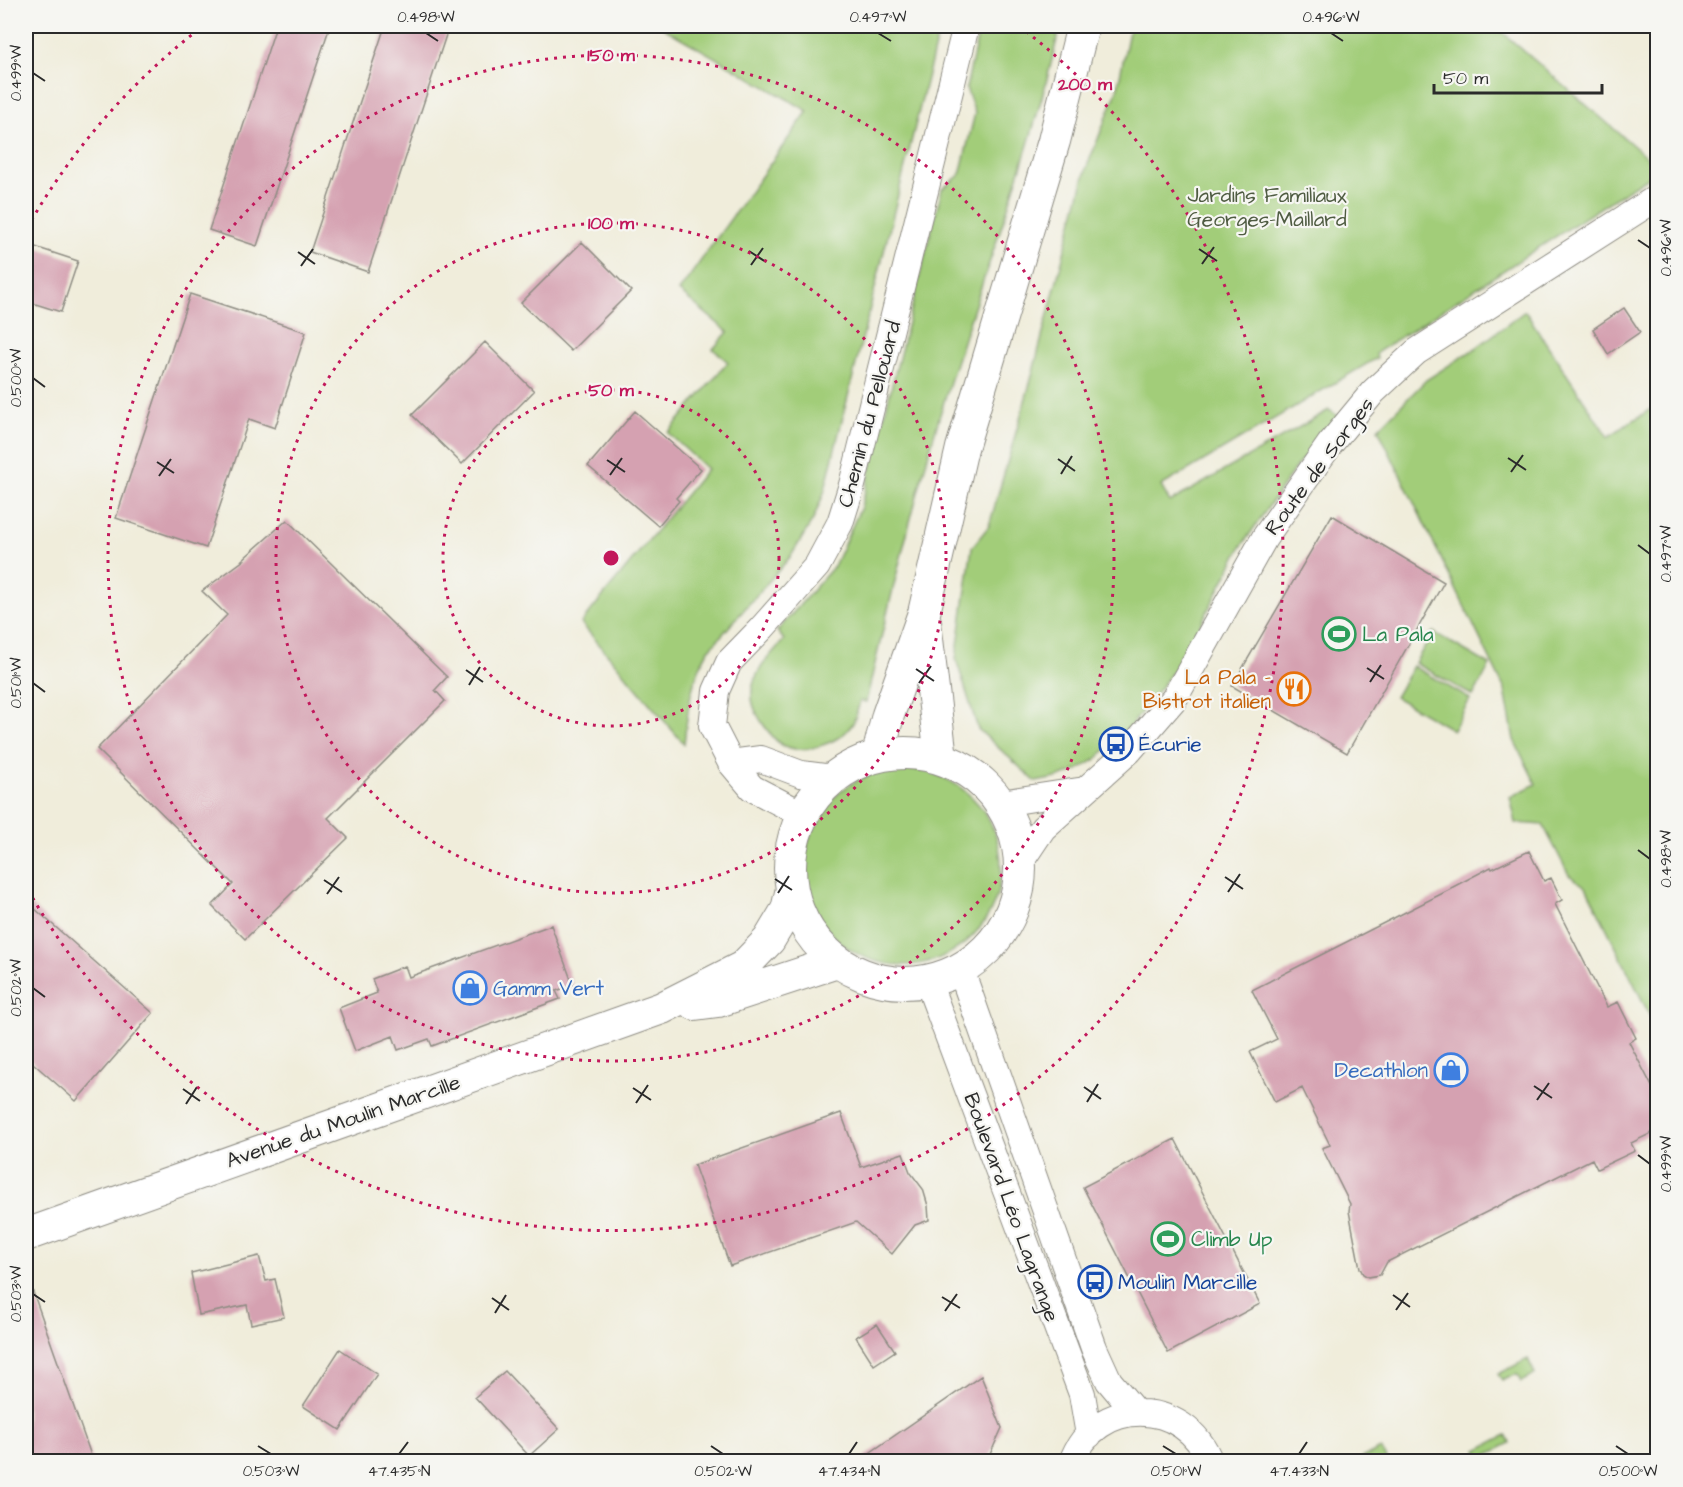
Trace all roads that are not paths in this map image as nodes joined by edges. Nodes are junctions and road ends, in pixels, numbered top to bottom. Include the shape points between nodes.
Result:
1 (966, 26) edge
2 (1083, 26) edge
3 (1658, 197) edge
4 (924, 613) junction
5 (878, 755) junction
6 (941, 758) junction
7 (731, 762) junction
8 (832, 778) junction
9 (1085, 790) junction
10 (1001, 803) junction
11 (802, 814) junction
12 (1021, 861) junction
13 (791, 893) junction
14 (837, 962) junction
15 (961, 970) junction
16 (928, 982) junction
17 (662, 1008) junction
18 (26, 1235) edge
19 (1135, 1412) junction
20 (1089, 1435) junction
21 (1072, 1461) edge
22 (1210, 1461) edge

1 - 7 street, Chemin du Pellouard via 840,523 817,566 729,662 716,691 712,726
2 - 4 main road via 1054,141 962,448
3 - 9 street, Route de Sorges via 1416,352 1373,392 1330,444 1265,537 1174,699 1129,751
4 - 5 main road
4 - 6 main road
5 - 6 main road via 910,752
5 - 8 main road via 853,764
6 - 10 main road via 975,776
7 - 8 street via 761,759 801,774
7 - 11 street, Chemin du Pellouard via 752,788
8 - 11 main road
9 - 10 street
9 - 12 street, Route de Sorges via 1043,828
10 - 12 main road via 1014,831
11 - 13 main road via 790,853
12 - 15 main road via 1009,918 989,948
13 - 14 main road via 801,920 816,943
13 - 17 main road, Avenue du Moulin Marcille via 770,940 743,967
14 - 16 main road via 865,977 896,984
14 - 17 main road, Avenue du Moulin Marcille via 718,1001
15 - 16 main road
15 - 19 street, Boulevard Léo Lagrange via 1095,1348 1109,1381
16 - 20 street, Boulevard Léo Lagrange via 1082,1394
17 - 18 main road, Avenue du Moulin Marcille
19 - 20 street via 1110,1419
19 - 22 street via 1158,1414 1179,1423 1196,1437
20 - 21 street

